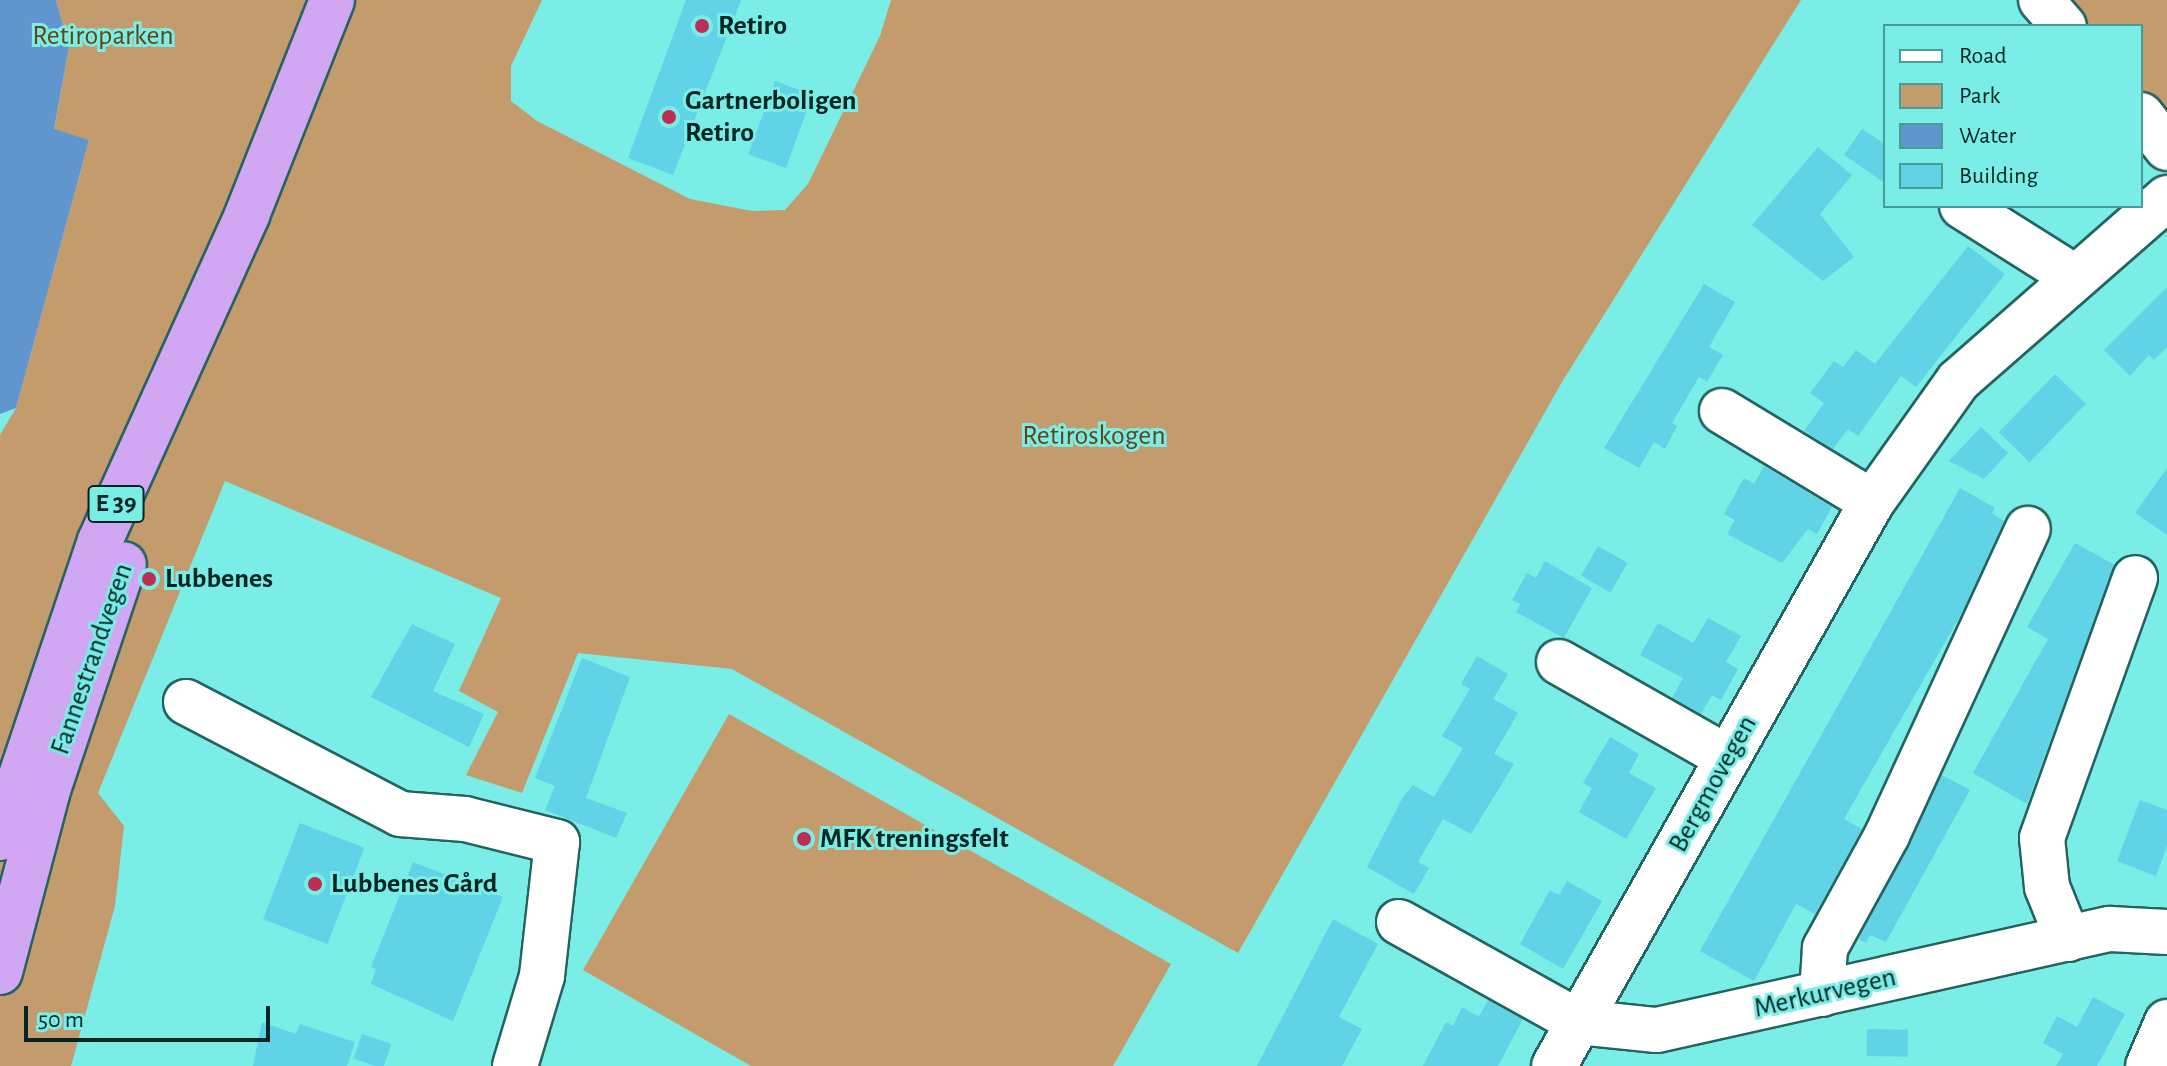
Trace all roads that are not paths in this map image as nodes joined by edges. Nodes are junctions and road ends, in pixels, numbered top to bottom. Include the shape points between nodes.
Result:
1 (332, 0) edge
2 (2041, 0) edge
3 (2062, 24) edge
4 (2143, 118) edge
5 (2167, 148) edge
6 (2167, 198) edge
7 (1965, 208) edge
8 (247, 215) junction
9 (2073, 276) junction
10 (1722, 411) dead end
11 (1872, 502) junction
12 (2028, 529) dead end
13 (2135, 578) dead end
14 (1559, 662) dead end
15 (186, 702) dead end
16 (1728, 758) junction
17 (0, 838) edge
18 (1399, 922) dead end
19 (2167, 932) edge
20 (2068, 939) junction
21 (0, 972) edge
22 (1822, 994) junction
23 (1579, 1022) junction
24 (2167, 1022) edge
25 (515, 1066) edge
26 (1554, 1066) edge
27 (2148, 1066) edge

1 - 8 highway, Fannestrandvegen / E 39
2 - 3 street
4 - 5 street
6 - 9 street, Bergmovegen
7 - 9 street
8 - 17 highway, Fannestrandvegen / E 39 via 100,541
8 - 21 highway, Fannestrandvegen / E 39 via 83,679
9 - 11 street, Bergmovegen via 1958,381
10 - 11 street
11 - 16 street, Bergmovegen
12 - 22 street via 1887,835 1825,948
13 - 20 street via 2042,838 2047,887
14 - 16 street
15 - 25 street via 400,814 465,819 557,842 542,976
16 - 23 street, Bergmovegen
18 - 23 street
19 - 20 street, Merkurvegen via 2110,929
20 - 22 street, Merkurvegen
22 - 23 street, Merkurvegen via 1657,1030
23 - 26 street, Bergmovegen
24 - 27 street

